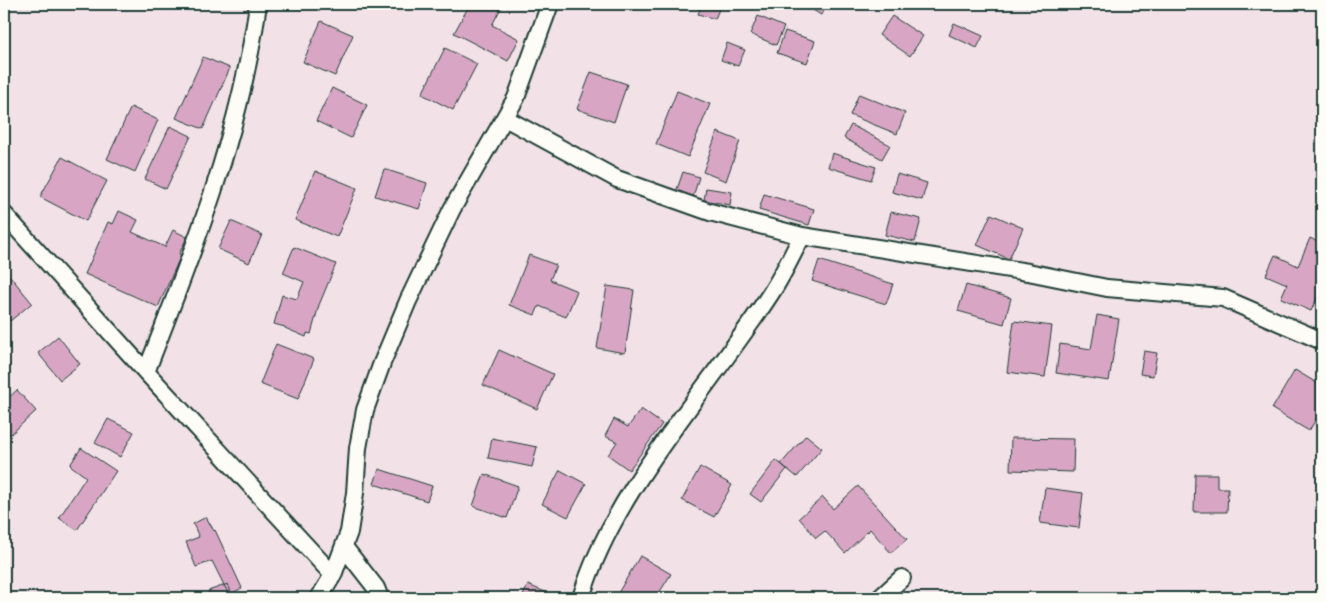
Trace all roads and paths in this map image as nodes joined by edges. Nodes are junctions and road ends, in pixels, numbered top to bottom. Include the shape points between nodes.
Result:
1 (258, 4) edge
2 (550, 4) edge
3 (505, 118) junction
4 (4, 214) edge
5 (802, 236) junction
6 (1322, 341) edge
7 (146, 372) junction
8 (344, 547) junction
9 (333, 575) junction
10 (902, 578) dead end
11 (319, 598) edge
12 (380, 598) edge
13 (581, 598) edge
14 (880, 598) edge

1 - 7 street via 236,116 185,273
2 - 3 street via 516,98
3 - 5 street via 617,179 710,212
3 - 8 street via 452,210 382,362 365,410 355,493
4 - 7 street
5 - 6 street via 1107,288 1223,298
5 - 13 street via 772,292 645,470 611,527
7 - 9 street
8 - 9 street
8 - 12 street
9 - 11 street
10 - 14 street

